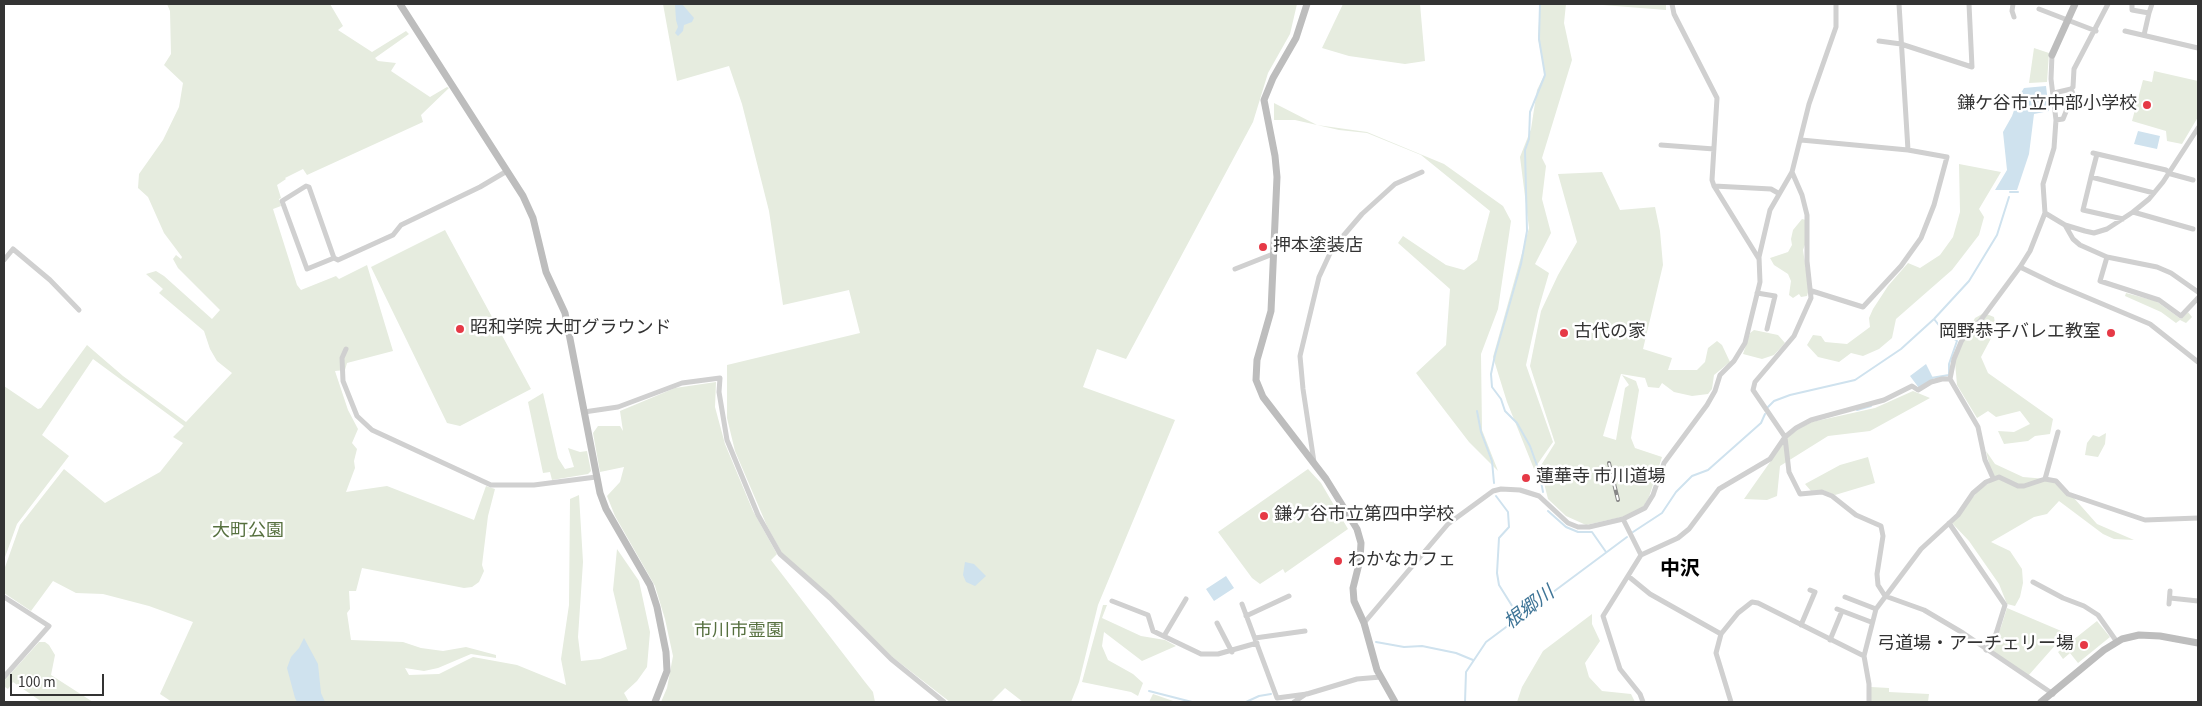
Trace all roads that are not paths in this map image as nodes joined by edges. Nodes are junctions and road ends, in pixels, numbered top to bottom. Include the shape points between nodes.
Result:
1 (400, 4) edge
2 (1306, 4) edge
3 (1672, 4) edge
4 (1836, 4) edge
5 (1899, 4) edge
6 (1970, 4) edge
7 (2013, 4) edge
8 (2075, 4) edge
9 (2108, 4) edge
10 (2132, 4) edge
11 (2152, 4) edge
12 (2039, 9) dead end
13 (2149, 13) junction
14 (2014, 17) dead end
15 (2069, 21) junction
16 (2096, 31) junction
17 (2126, 31) dead end
18 (2144, 35) junction
19 (1879, 41) dead end
20 (1901, 44) junction
21 (2198, 48) edge
22 (2052, 54) joint
23 (2071, 90) junction
24 (2054, 93) junction
25 (2056, 120) junction
26 (2198, 128) edge
27 (1801, 140) junction
28 (1661, 145) dead end
29 (1714, 149) junction
30 (1908, 150) junction
31 (507, 171) junction
32 (1422, 172) dead end
33 (1792, 172) junction
34 (2169, 172) junction
35 (2091, 178) junction
36 (2193, 180) dead end
37 (1714, 186) junction
38 (1778, 193) junction
39 (2154, 193) junction
40 (2045, 212) junction
41 (2133, 212) junction
42 (2123, 219) junction
43 (2065, 225) junction
44 (2190, 231) dead end
45 (1273, 254) junction
46 (2107, 257) junction
47 (334, 258) junction
48 (4, 260) edge
49 (1760, 260) junction
50 (2020, 267) junction
51 (1235, 269) dead end
52 (1812, 291) junction
53 (2198, 292) edge
54 (1757, 293) junction
55 (2198, 298) edge
56 (79, 310) dead end
57 (1767, 329) dead end
58 (346, 349) dead end
59 (2198, 362) edge
60 (1950, 380) junction
61 (584, 412) junction
62 (2058, 432) dead end
63 (1785, 437) junction
64 (1314, 462) junction
65 (596, 477) junction
66 (1993, 478) junction
67 (2045, 479) junction
68 (2198, 518) edge
69 (1623, 519) junction
70 (1949, 523) junction
71 (1641, 555) junction
72 (1628, 576) junction
73 (2034, 582) dead end
74 (1810, 590) dead end
75 (2170, 591) dead end
76 (1289, 596) dead end
77 (1884, 596) junction
78 (4, 597) edge
79 (1845, 597) dead end
80 (2170, 598) junction
81 (1186, 599) dead end
82 (1112, 601) dead end
83 (2198, 601) edge
84 (1242, 604) dead end
85 (2169, 604) dead end
86 (1876, 609) junction
87 (1246, 616) junction
88 (1871, 622) junction
89 (1217, 623) dead end
90 (1364, 623) junction
91 (1801, 625) junction
92 (1306, 631) dead end
93 (1722, 634) junction
94 (1164, 636) junction
95 (1830, 640) junction
96 (1256, 641) junction
97 (2117, 642) junction
98 (2198, 643) edge
99 (1986, 650) junction
100 (1232, 652) junction
101 (1864, 656) junction
102 (4, 677) edge
103 (1381, 677) junction
104 (1307, 694) junction
105 (2053, 694) junction
106 (655, 702) edge
107 (944, 702) edge
108 (1294, 702) edge
109 (1395, 702) edge
110 (1643, 702) edge
111 (1731, 702) edge
112 (1870, 702) edge
113 (2041, 702) edge

1 - 31 street
2 - 45 street via 1296,38 1264,100 1277,177
3 - 29 street via 1674,14 1717,98
4 - 27 street via 1836,27 1809,104
5 - 20 street
6 - 20 street via 1972,67
7 - 14 street
8 - 15 street
9 - 16 street
10 - 13 street via 2132,10
11 - 13 street
12 - 15 street
13 - 18 street
15 - 16 street
15 - 22 street
16 - 23 street via 2074,69
17 - 18 street
18 - 21 street
19 - 20 street
20 - 30 street
22 - 24 street via 2050,67
23 - 24 street
23 - 25 street via 2073,94 2063,119
24 - 25 street
25 - 40 street via 2054,148 2042,184
26 - 34 street
27 - 30 street
27 - 33 street
28 - 29 street
29 - 37 street
30 - 52 street via 1948,156 1929,221 1909,256 1863,307
31 - 47 street via 401,225 393,235 338,260
31 - 61 street via 533,218 546,272 565,314
32 - 64 street via 1395,184 1362,214 1332,249 1320,277 1300,356
33 - 38 street
33 - 52 street via 1808,215 1807,261
34 - 35 street via 2095,154
34 - 36 street
34 - 39 street
35 - 39 street
35 - 42 street via 2083,210
37 - 38 street via 1772,189
37 - 49 street
38 - 49 street via 1770,210
39 - 41 street
40 - 43 street
40 - 50 street
41 - 42 street
41 - 44 street
42 - 43 street via 2094,233
43 - 46 street via 2080,245
45 - 51 street
45 - 64 street via 1271,311 1257,360 1256,380 1263,396
46 - 53 street via 2157,267
46 - 55 street via 2100,281 2159,300 2181,316
47 - 47 street via 309,187 306,186 282,201 307,268
48 - 56 street via 13,249
49 - 54 street
50 - 59 street via 2150,324
50 - 60 street via 1961,342
52 - 63 street via 1809,306 1794,336 1752,386 1755,396
54 - 57 street via 1775,296
54 - 69 street via 1738,355 1720,375 1707,405 1664,463 1645,508
58 - 65 street via 342,358 343,381 357,416 372,430 491,485 534,485
60 - 63 street via 1931,382 1918,390 1912,386 1884,400 1811,420
60 - 66 street via 1978,427 1985,460
61 - 65 street
61 - 107 street via 618,407 682,383 720,378 719,392 727,440 758,515 780,554 830,598 890,660
62 - 67 street
63 - 71 street via 1770,459 1718,489 1678,538
63 - 77 street via 1789,472 1800,494 1822,492 1856,515 1881,526 1883,536 1877,574
64 - 90 street via 1361,538 1353,588 1354,601
65 - 106 street via 606,509 650,585 657,607 667,671
66 - 67 street via 1999,477 2018,486
66 - 70 street via 1973,493
67 - 68 street via 2056,481 2068,494 2145,520
69 - 71 street
69 - 90 street via 1578,527 1539,496 1520,490 1493,491 1448,524
70 - 77 street via 1921,550
70 - 99 street via 2006,605 1995,637
71 - 72 street
72 - 93 street via 1650,594
72 - 110 street via 1603,616 1620,669
73 - 97 street via 2098,615
74 - 91 street via 1815,592
75 - 80 street
76 - 87 street
77 - 86 street
77 - 99 street via 1924,610
78 - 102 street via 49,626
79 - 86 street
80 - 83 street
80 - 85 street
81 - 94 street
82 - 94 street via 1148,615 1153,631
84 - 87 street
86 - 88 street
87 - 96 street
88 - 95 street via 1839,610
88 - 101 street
89 - 100 street
90 - 103 street
91 - 93 street via 1752,602 1738,613
91 - 95 street
92 - 96 street
93 - 111 street via 1716,653
94 - 100 street via 1202,654
95 - 101 street
96 - 100 street
96 - 104 street via 1277,698
97 - 98 street via 2140,635
97 - 105 street
99 - 105 street
101 - 112 street
103 - 104 street via 1350,681
103 - 109 street
104 - 108 street
105 - 113 street

